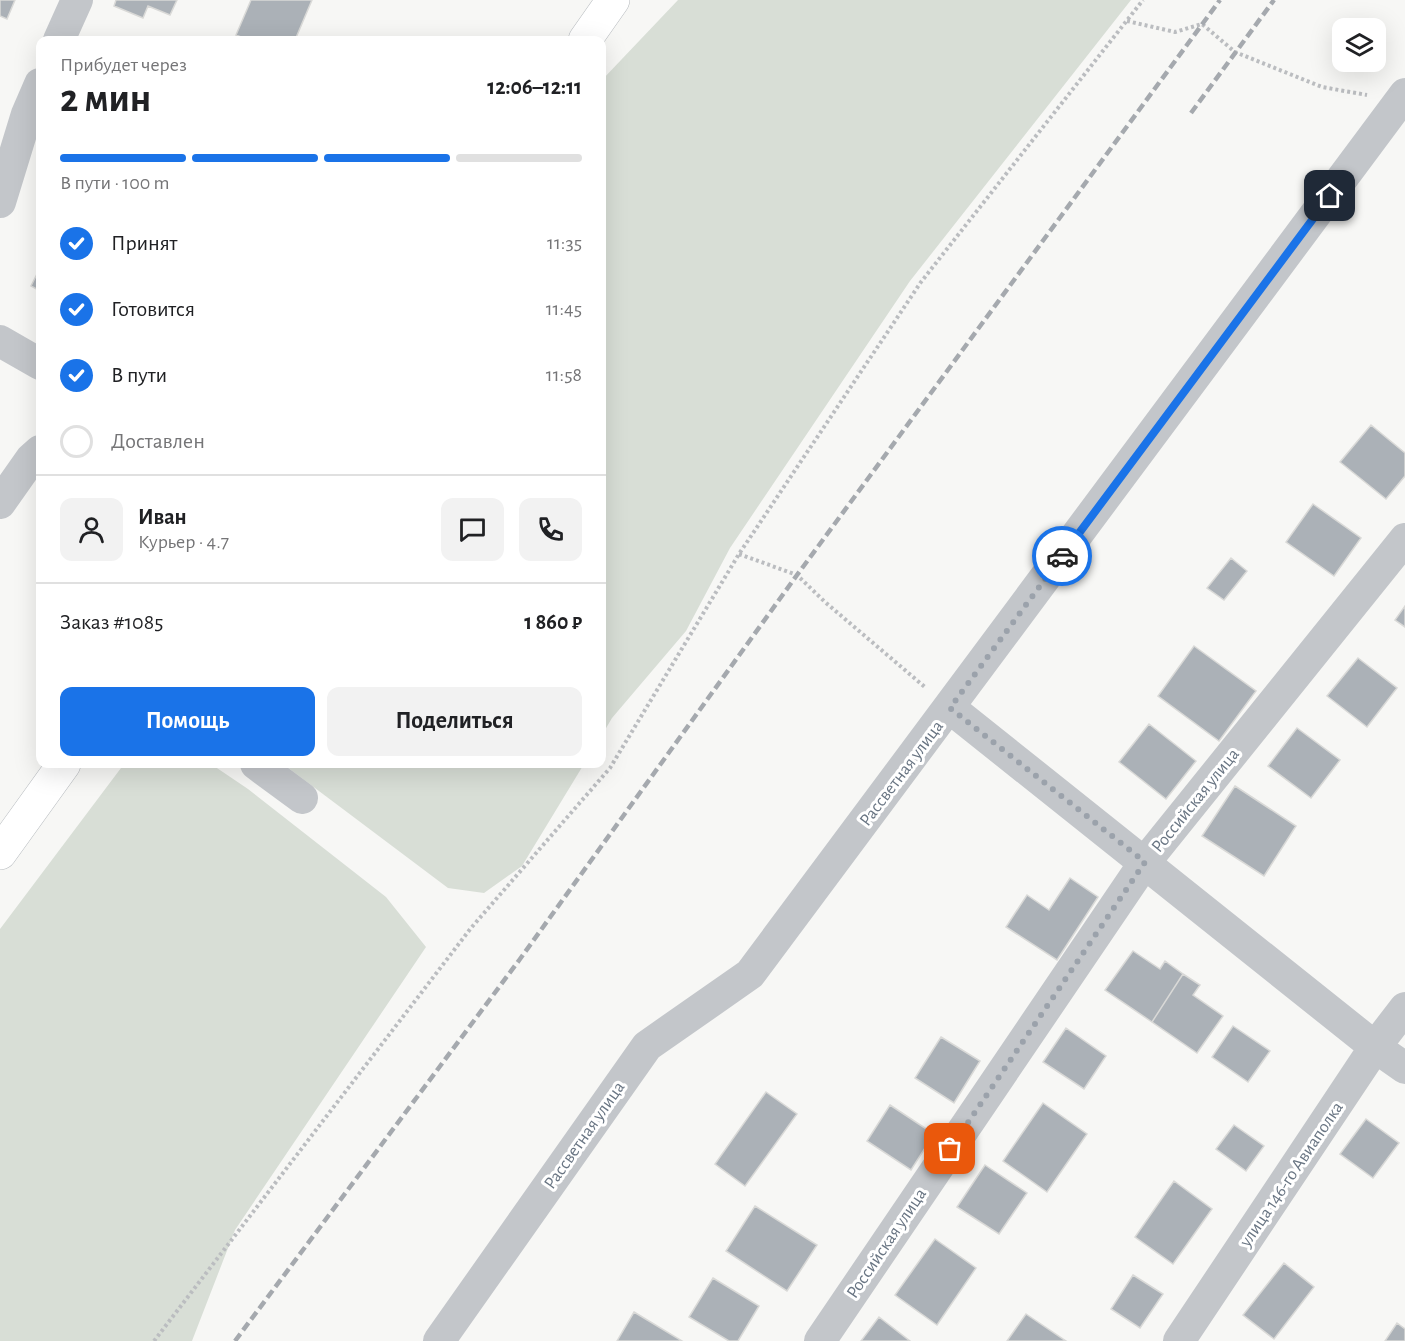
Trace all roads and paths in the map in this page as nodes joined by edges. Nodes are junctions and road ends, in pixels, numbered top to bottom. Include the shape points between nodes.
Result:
1 (77, 0) edge
2 (613, 0) edge
3 (1143, 0) edge
4 (1127, 21) junction
5 (61, 36) edge
6 (588, 36) edge
7 (36, 93) edge
8 (1402, 98) edge
9 (0, 202) edge
10 (0, 341) edge
11 (36, 362) edge
12 (36, 455) edge
13 (0, 503) edge
14 (1405, 539) edge
15 (739, 554) junction
16 (950, 708) junction
17 (61, 768) edge
18 (261, 768) edge
19 (302, 798) dead end
20 (0, 853) edge
21 (1145, 862) junction
22 (1405, 1008) edge
23 (1375, 1047) junction
24 (1405, 1068) edge
25 (154, 1341) edge
26 (439, 1341) edge
27 (820, 1341) edge
28 (1179, 1341) edge

1 - 5 street
2 - 6 street
3 - 4 path
4 - 8 path via 1176,32 1202,24 1235,52 1322,87
4 - 15 path via 921,282
7 - 9 street
8 - 16 street, Рассветная улица
10 - 11 street
12 - 13 street
14 - 21 street, Российская улица
15 - 16 path via 797,575
15 - 25 path via 610,768 471,927
16 - 21 street
16 - 26 street, Рассветная улица via 750,974 647,1046
17 - 20 street
18 - 19 street
21 - 23 street
21 - 27 street, Российская улица
22 - 23 street, улица 146-го Авиаполка
23 - 24 street
23 - 28 street, улица 146-го Авиаполка

